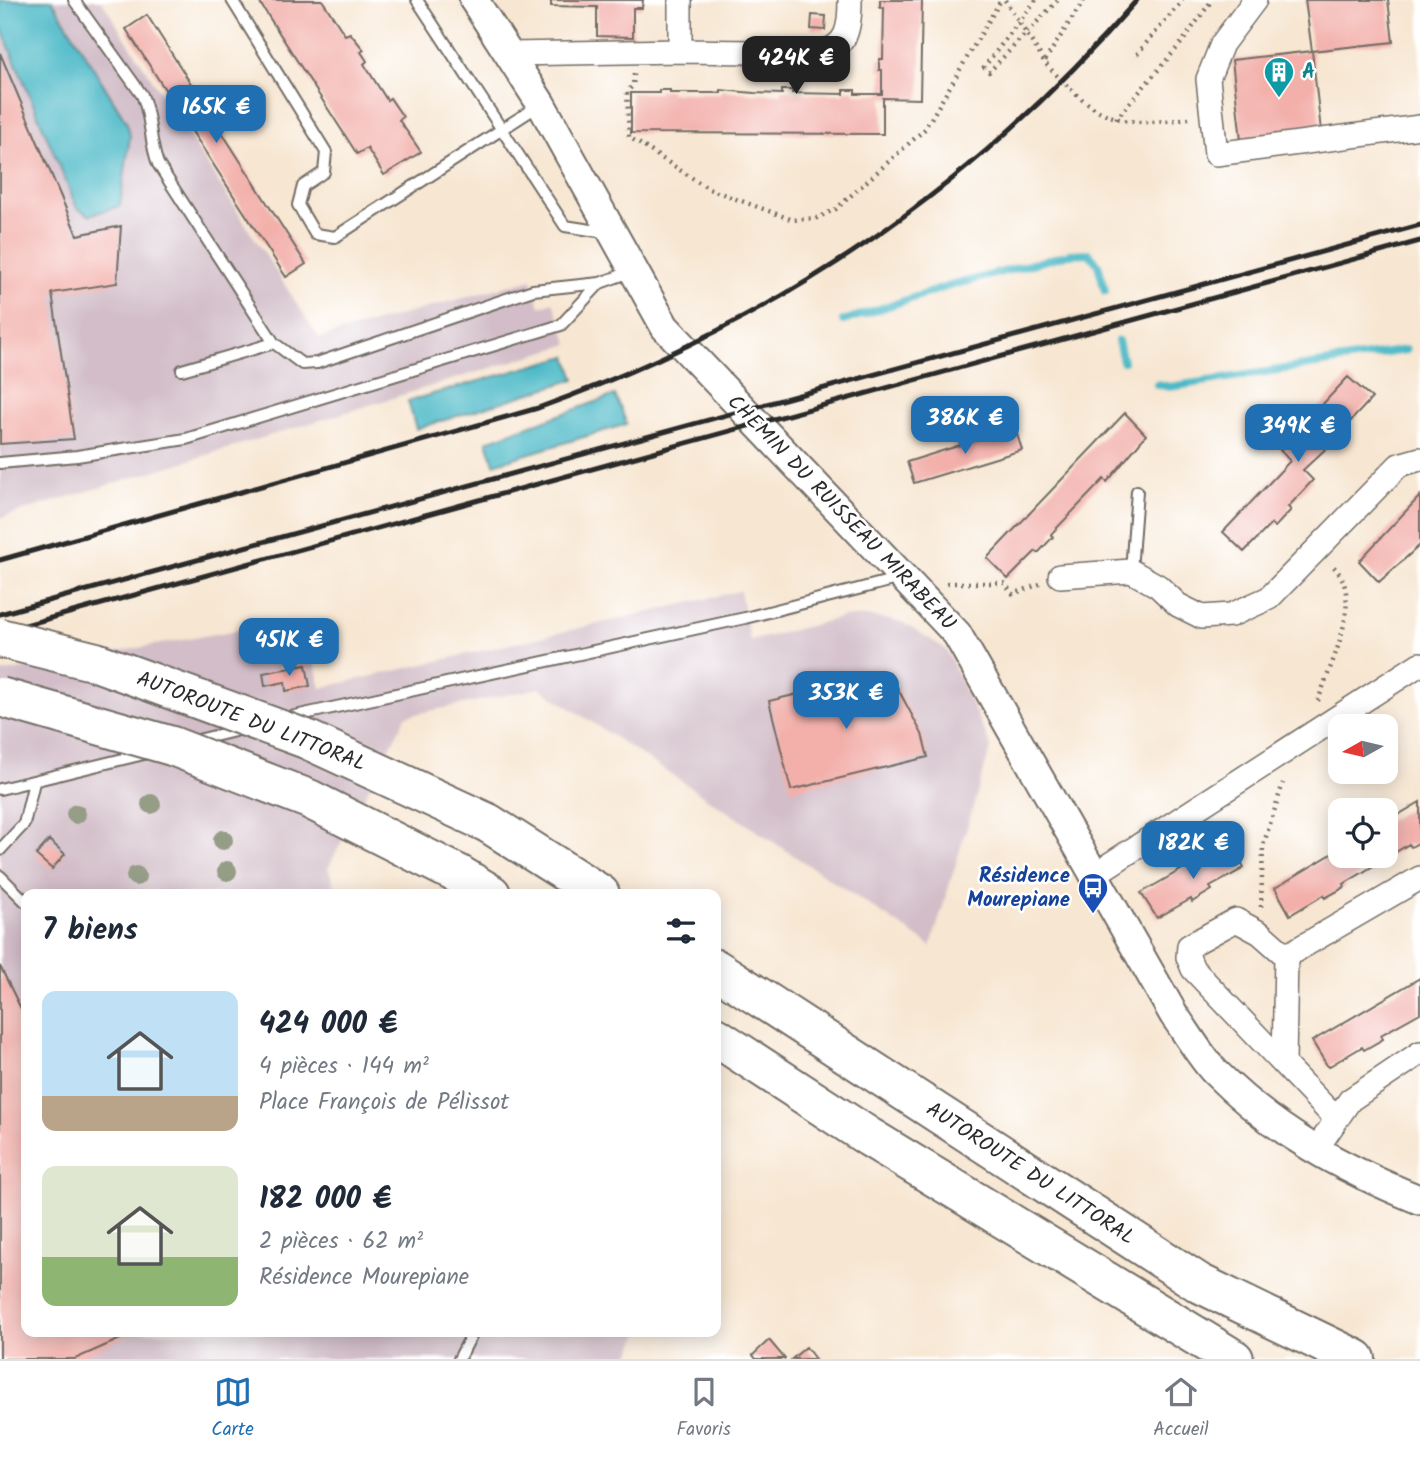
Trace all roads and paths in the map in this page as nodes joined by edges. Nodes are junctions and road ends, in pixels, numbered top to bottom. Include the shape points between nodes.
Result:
1 (74, 0) edge
2 (232, 0) edge
3 (416, 0) edge
4 (474, 0) edge
5 (680, 0) edge
6 (850, 0) edge
7 (1003, 0) edge
8 (1036, 0) edge
9 (1058, 0) edge
10 (1084, 0) edge
11 (1182, 0) edge
12 (1212, 0) edge
13 (1255, 0) edge
14 (1019, 23) junction
15 (1027, 35) junction
16 (680, 51) junction
17 (634, 52) junction
18 (510, 54) junction
19 (1138, 54) dead end
20 (1044, 62) junction
21 (541, 104) junction
22 (1211, 115) junction
23 (1115, 120) junction
24 (1420, 127) edge
25 (503, 129) junction
26 (611, 234) junction
27 (633, 271) junction
28 (600, 284) junction
29 (274, 343) junction
30 (181, 370) dead end
31 (1420, 458) edge
32 (0, 463) edge
33 (1136, 491) dead end
34 (1131, 571) junction
35 (1060, 576) joint
36 (904, 577) junction
37 (945, 583) dead end
38 (0, 638) edge
39 (1420, 664) edge
40 (0, 697) edge
41 (34, 782) junction
42 (0, 789) edge
43 (0, 849) edge
44 (1095, 874) junction
45 (0, 876) edge
46 (1420, 878) edge
47 (483, 889) edge
48 (592, 889) edge
49 (21, 897) edge
50 (1286, 956) junction
51 (721, 972) edge
52 (721, 1040) edge
53 (1420, 1053) edge
54 (1284, 1063) junction
55 (1336, 1119) junction
56 (1315, 1151) junction
57 (1352, 1172) junction
58 (1420, 1187) edge
59 (1420, 1200) edge
60 (470, 1337) edge
61 (459, 1359) edge
62 (1234, 1359) edge
63 (1356, 1359) edge

1 - 29 lane via 142,95 158,164
2 - 25 lane via 326,152 324,172 303,186 298,205 315,234 335,237
3 - 25 lane
4 - 18 street, CHEMIN DU RUISSEAU MIRABEAU
5 - 16 street
6 - 16 street via 843,44 832,51
7 - 14 path
7 - 17 path via 925,129 836,209 817,218 793,220 709,189 629,137 627,92 634,85
8 - 14 path
9 - 15 path
10 - 20 path
11 - 19 path
12 - 23 path
13 - 22 street via 1222,44 1208,79
14 - 15 path
14 - 15 path via 984,67 989,72
15 - 20 path
16 - 17 street
17 - 18 street
18 - 21 street, CHEMIN DU RUISSEAU MIRABEAU
20 - 23 path via 1080,100
21 - 25 lane
21 - 26 street, CHEMIN DU RUISSEAU MIRABEAU
22 - 23 path via 1156,123
22 - 24 street via 1216,154
25 - 26 lane via 565,226
26 - 27 street, CHEMIN DU RUISSEAU MIRABEAU
27 - 28 lane
27 - 36 street, CHEMIN DU RUISSEAU MIRABEAU via 665,327
28 - 29 lane via 533,290 317,363 302,364
28 - 32 lane via 561,325 199,436
29 - 30 lane
31 - 34 street via 1399,465 1269,598 1231,615 1202,617
33 - 34 lane
34 - 35 street
35 - 37 path via 1013,594 1004,583
36 - 41 lane via 745,618 350,702
36 - 44 street, CHEMIN DU RUISSEAU MIRABEAU via 957,634
38 - 48 highway, AUTOROUTE DU LITTORAL, bridge via 96,662 306,738 488,823
39 - 44 street
40 - 47 highway, bridge via 185,751 309,799
41 - 42 lane
41 - 43 lane via 24,824
44 - 56 street, CHEMIN DU RUISSEAU MIRABEAU via 1174,1015 1214,1071
45 - 49 lane
46 - 50 street
50 - 54 street
50 - 54 street via 1236,920 1189,946 1188,957 1194,969
51 - 63 highway, AUTOROUTE DU LITTORAL via 1199,1283
52 - 62 highway via 869,1137
53 - 55 street via 1350,1100
54 - 55 street
55 - 56 street
56 - 57 street, CHEMIN DU RUISSEAU MIRABEAU
57 - 58 street, CHEMIN DU RUISSEAU MIRABEAU
57 - 59 street, CHEMIN DU RUISSEAU MIRABEAU
60 - 61 lane

